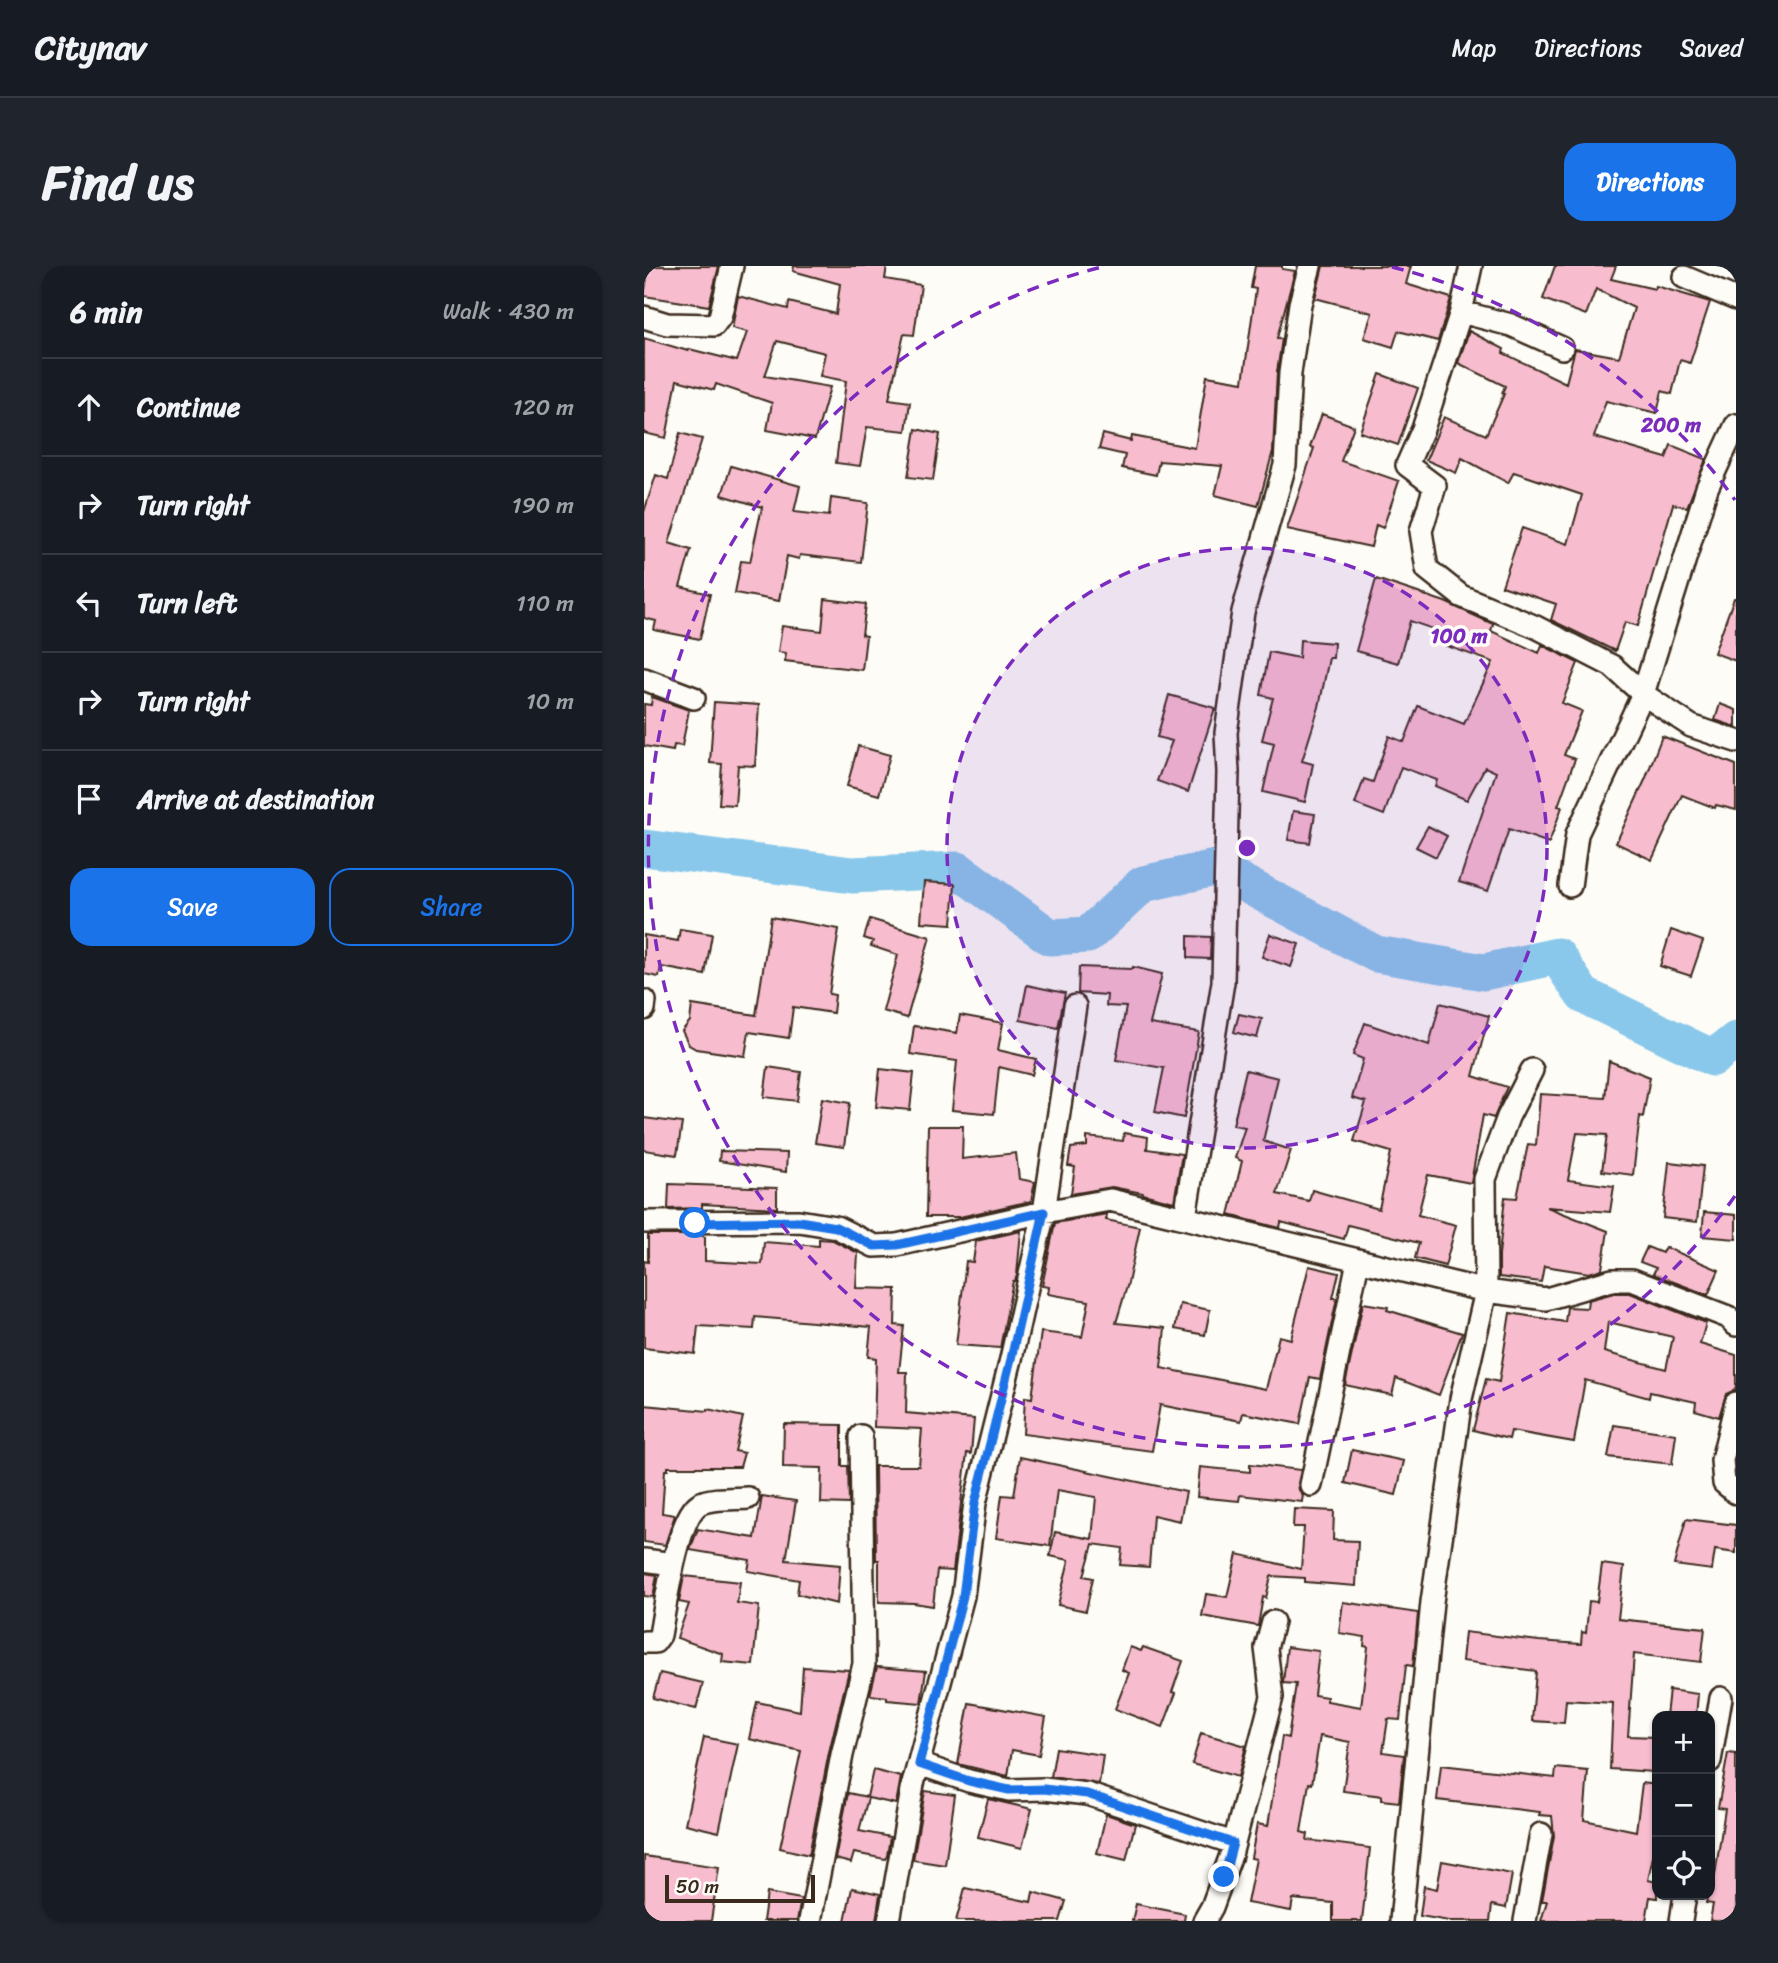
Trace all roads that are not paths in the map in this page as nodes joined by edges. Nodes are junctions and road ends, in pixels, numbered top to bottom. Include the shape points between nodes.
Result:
1 (732, 266) edge
2 (1310, 266) edge
3 (1471, 266) edge
4 (1684, 277) dead end
5 (1736, 299) edge
6 (1461, 312) junction
7 (644, 317) edge
8 (1562, 348) dead end
9 (1736, 425) edge
10 (644, 679) edge
11 (1643, 694) junction
12 (694, 698) dead end
13 (1736, 741) edge
14 (1570, 886) dead end
15 (1074, 1006) dead end
16 (1532, 1070) dead end
17 (1044, 1212) junction
18 (1185, 1217) junction
19 (644, 1222) edge
20 (1358, 1261) junction
21 (1486, 1291) junction
22 (1736, 1325) edge
23 (1736, 1403) edge
24 (861, 1436) dead end
25 (1311, 1485) dead end
26 (1736, 1493) edge
27 (748, 1498) dead end
28 (644, 1560) edge
29 (673, 1564) junction
30 (1273, 1622) dead end
31 (644, 1642) edge
32 (1721, 1698) dead end
33 (1715, 1732) edge
34 (919, 1764) junction
35 (1541, 1834) dead end
36 (1233, 1843) junction
37 (1684, 1900) edge
38 (810, 1921) edge
39 (890, 1921) edge
40 (1204, 1921) edge
41 (1401, 1921) edge
42 (1525, 1921) edge
43 (1681, 1921) edge

1 - 7 street via 720,317 713,325 667,324
2 - 18 street via 1290,373 1285,465 1243,612 1226,733 1223,982
3 - 6 street
4 - 5 street
6 - 8 street via 1511,325
6 - 11 street via 1407,465 1435,486 1421,531 1427,569 1461,596 1612,666
9 - 11 street via 1707,488
10 - 12 street
11 - 13 street via 1691,726
11 - 14 street via 1577,834
15 - 17 street
16 - 21 street via 1485,1179
17 - 18 street via 1110,1200
17 - 19 street via 897,1245 874,1246 836,1227 799,1221
17 - 34 street via 975,1503 963,1596
18 - 20 street
20 - 21 street
20 - 25 street
21 - 22 street via 1546,1299 1612,1280 1632,1280 1728,1317
21 - 41 street via 1461,1399 1432,1602
23 - 26 street via 1722,1460 1724,1483
24 - 38 street via 864,1664
27 - 29 street via 700,1503 689,1515
28 - 29 street
29 - 31 street via 660,1635 655,1642
30 - 36 street via 1266,1648 1272,1697
32 - 33 street
34 - 36 street via 1009,1790 1087,1794
34 - 39 street
35 - 42 street
36 - 40 street
37 - 43 street

